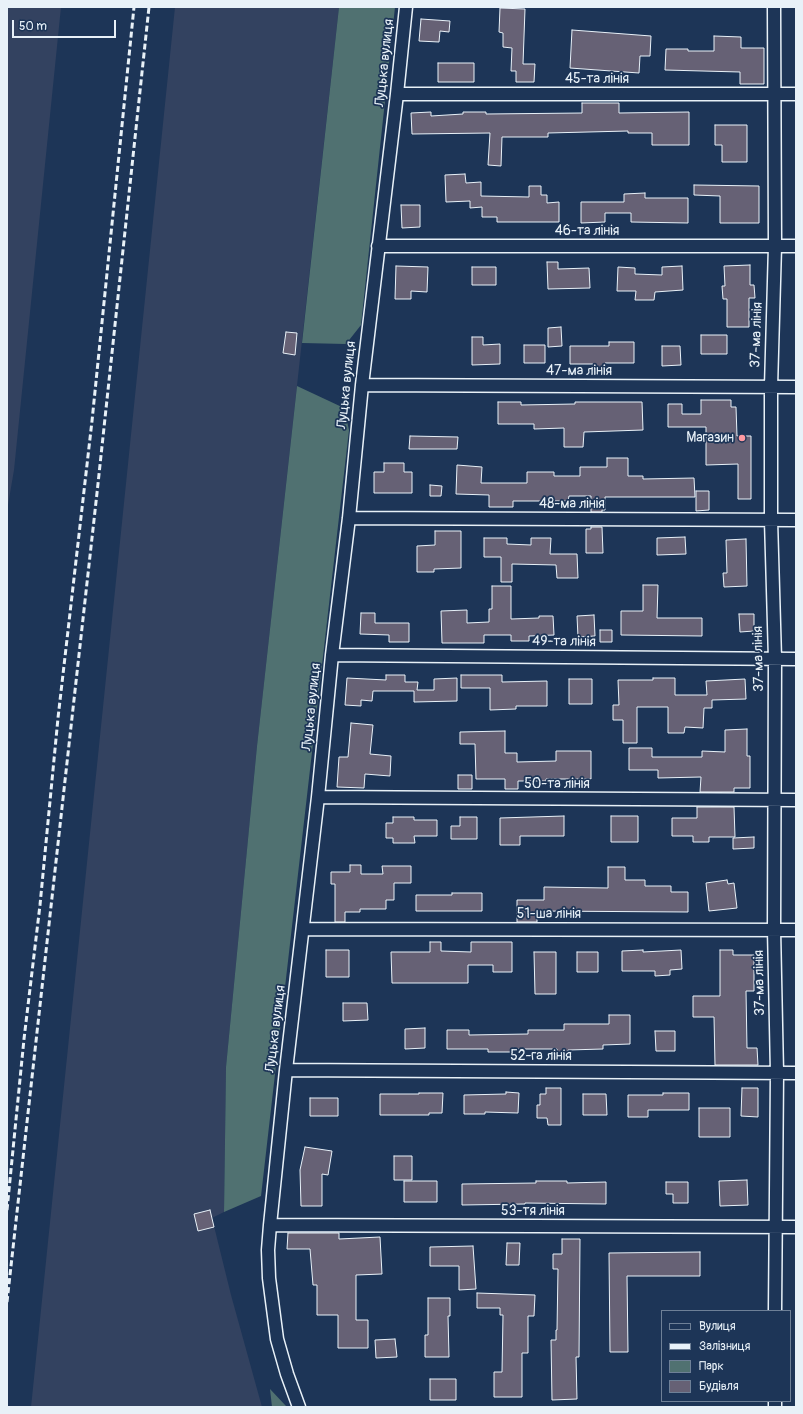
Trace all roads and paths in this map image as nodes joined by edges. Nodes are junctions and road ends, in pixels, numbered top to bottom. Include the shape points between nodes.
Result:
1 (406, 7) edge
2 (774, 7) edge
3 (397, 94) junction
4 (775, 94) junction
5 (796, 94) edge
6 (378, 246) junction
7 (775, 246) junction
8 (796, 246) edge
9 (362, 385) junction
10 (771, 387) junction
11 (796, 387) edge
12 (348, 518) junction
13 (771, 520) junction
14 (796, 520) edge
15 (332, 655) junction
16 (775, 659) junction
17 (796, 659) edge
18 (318, 797) junction
19 (775, 800) junction
20 (796, 800) edge
21 (303, 929) junction
22 (774, 929) junction
23 (796, 930) edge
24 (286, 1070) junction
25 (777, 1073) junction
26 (796, 1073) edge
27 (270, 1225) junction
28 (776, 1227) junction
29 (796, 1227) edge
30 (775, 1310) edge
31 (299, 1407) edge

1 - 3 street, Луцька вулиця
2 - 4 street, 37-ма лінія
3 - 4 street, 45-та лінія
3 - 6 street, Луцька вулиця
4 - 5 street, 45-та лінія
4 - 7 street, 37-ма лінія
6 - 7 street, 46-та лінія
6 - 9 street, Луцька вулиця
7 - 8 street, 46-та лінія
7 - 10 street, 37-ма лінія
9 - 10 street, 47-ма лінія
9 - 12 street, Луцька вулиця
10 - 11 street, 47-ма лінія
10 - 13 street, 37-ма лінія
12 - 13 street, 48-ма лінія
12 - 15 street, Луцька вулиця
13 - 14 street, 48-ма лінія
13 - 16 street, 37-ма лінія
15 - 16 street, 49-та лінія
15 - 18 street, Луцька вулиця
16 - 17 street, 49-та лінія
16 - 19 street, 37-ма лінія
18 - 19 street, 50-та лінія
18 - 21 street, Луцька вулиця
19 - 20 street, 50-та лінія
19 - 22 street, 37-ма лінія
21 - 22 street, 51-ша лінія
21 - 24 street, Луцька вулиця
22 - 23 street, 51-ша лінія
22 - 25 street, 37-ма лінія
24 - 25 street, 52-га лінія
24 - 27 street, Луцька вулиця
25 - 26 street, 52-га лінія
25 - 28 street, 37-ма лінія
27 - 28 street, 53-тя лінія
27 - 31 street, Луцька вулиця via 268,1250 277,1339
28 - 29 street, 53-тя лінія
28 - 30 street, 37-ма лінія

